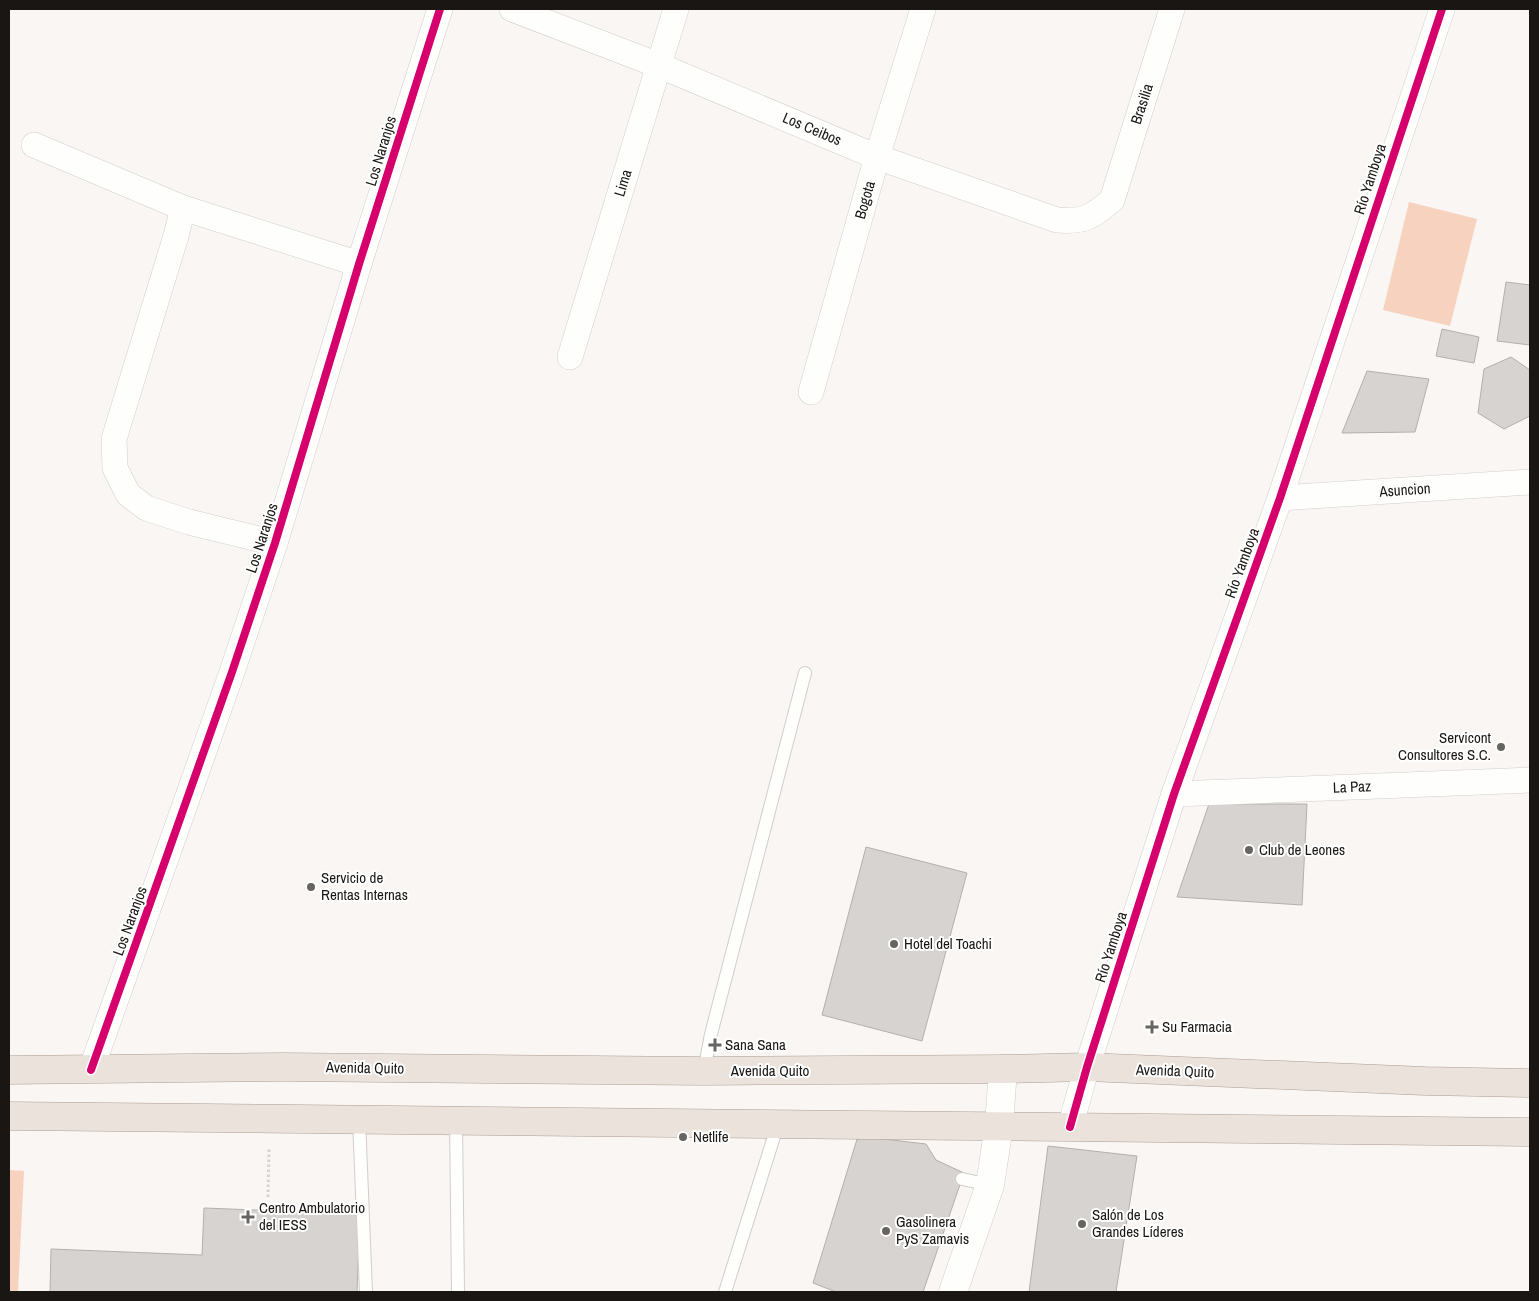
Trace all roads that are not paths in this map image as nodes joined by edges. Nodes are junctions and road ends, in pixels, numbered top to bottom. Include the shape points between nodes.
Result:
1 (440, 9) edge
2 (512, 9) edge
3 (676, 9) edge
4 (923, 9) edge
5 (1172, 9) edge
6 (1442, 9) edge
7 (658, 65) junction
8 (34, 145) dead end
9 (877, 156) junction
10 (1112, 200) joint
11 (183, 208) junction
12 (359, 264) junction
13 (570, 357) dead end
14 (811, 392) dead end
15 (1530, 482) edge
16 (1280, 498) junction
17 (275, 543) junction
18 (805, 674) dead end
19 (1530, 780) edge
20 (1174, 794) junction
21 (1087, 1067) junction
22 (1003, 1069) junction
23 (9, 1070) edge
24 (91, 1070) junction
25 (704, 1071) junction
26 (1530, 1081) edge
27 (9, 1116) edge
28 (359, 1119) junction
29 (456, 1120) junction
30 (778, 1124) junction
31 (999, 1126) junction
32 (1070, 1127) junction
33 (1530, 1132) edge
34 (962, 1179) dead end
35 (990, 1185) junction
36 (366, 1292) edge
37 (458, 1292) edge
38 (725, 1292) edge
39 (953, 1292) edge

1 - 12 street, Los Naranjos
2 - 7 street, Los Ceibos
3 - 7 street, Lima
4 - 9 street, Bogota
5 - 10 street, Brasilia
6 - 16 street, Río Yamboya
7 - 9 street, Los Ceibos
7 - 13 street, Lima
8 - 11 street
9 - 10 street, Los Ceibos via 1057,220 1076,221 1095,214
9 - 14 street, Bogota
11 - 12 street
11 - 17 street via 114,439 115,468 128,494 146,508
12 - 17 street, Los Naranjos
15 - 16 street, Asuncion
16 - 20 street, Río Yamboya
17 - 24 street, Los Naranjos
18 - 25 lane
19 - 20 street, La Paz
20 - 21 street, Río Yamboya
21 - 22 main road, Avenida Quito
21 - 26 main road, Avenida Quito via 1425,1081
21 - 32 street, Río Yamboya
22 - 25 main road, Avenida Quito
22 - 31 street
23 - 24 main road, Avenida Quito
24 - 25 main road, Avenida Quito via 284,1067
27 - 28 main road
28 - 29 main road
28 - 36 lane
29 - 30 main road
29 - 37 lane
30 - 31 main road via 889,1132
30 - 38 lane
31 - 32 main road
31 - 35 street
32 - 33 main road
34 - 35 lane
35 - 39 street

